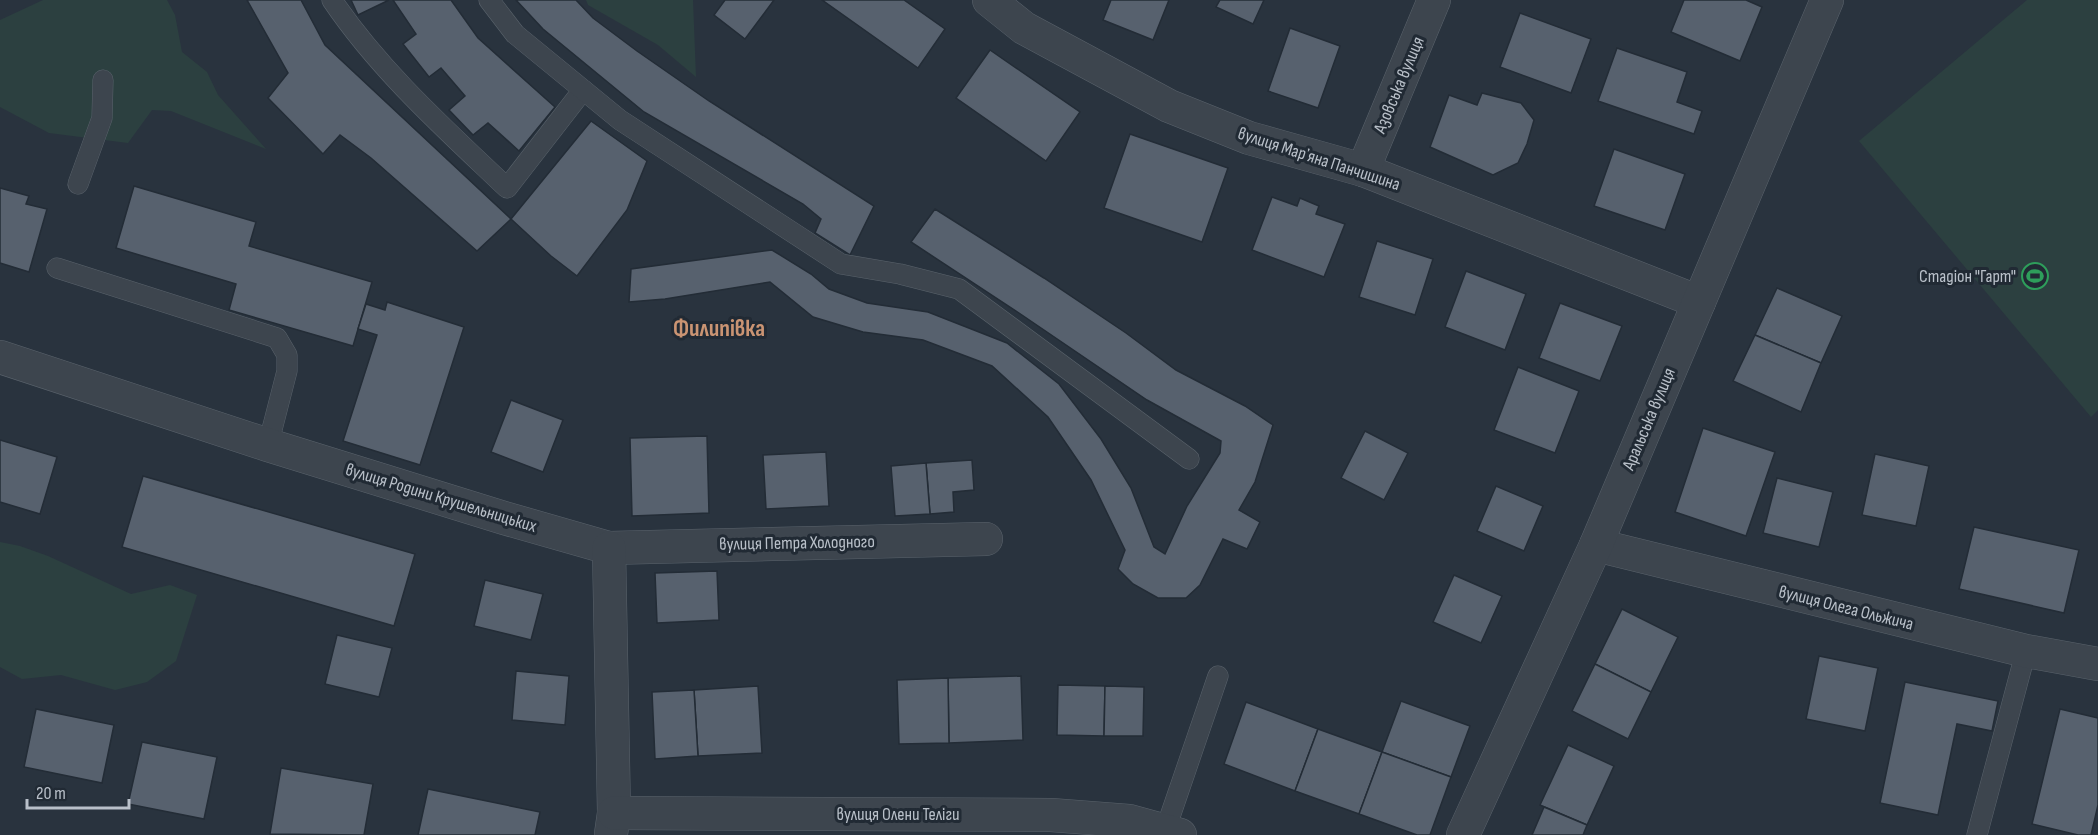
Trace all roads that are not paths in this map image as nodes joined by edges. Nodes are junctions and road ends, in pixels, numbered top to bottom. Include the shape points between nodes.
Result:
1 (332, 0) edge
2 (489, 0) edge
3 (989, 0) edge
4 (1434, 0) edge
5 (1827, 0) edge
6 (104, 80) dead end
7 (583, 90) junction
8 (1363, 170) junction
9 (78, 184) dead end
10 (57, 268) dead end
11 (1699, 302) junction
12 (0, 357) edge
13 (268, 445) junction
14 (1188, 459) dead end
15 (986, 539) dead end
16 (1596, 545) junction
17 (609, 548) junction
18 (2026, 651) junction
19 (2098, 664) edge
20 (1218, 676) dead end
21 (612, 824) edge
22 (1172, 833) edge
23 (1463, 835) edge
24 (1977, 835) edge

1 - 7 lane via 356,35 507,188
2 - 7 lane via 515,34
3 - 8 street, вулиця Марʼяна Панчишина via 1024,28 1169,106 1249,138
4 - 8 street, Азовська вулиця
5 - 11 street, Аральська вулиця
6 - 9 lane via 102,118
7 - 14 lane via 620,120 841,264 959,289
8 - 11 street, вулиця Марʼяна Панчишина
10 - 13 lane via 277,338 287,355 287,371
11 - 16 street, Аральська вулиця
12 - 13 street, вулиця Родини Крушельницьких
13 - 17 street, вулиця Родини Крушельницьких
15 - 17 street, вулиця Петра Холодного
16 - 18 street, вулиця Олега Ольжича
16 - 23 street, Аральська вулиця
17 - 21 street
18 - 19 street, вулиця Олега Ольжича
18 - 24 lane
20 - 22 lane
21 - 22 street, вулиця Олени Теліги via 1051,815 1129,821

